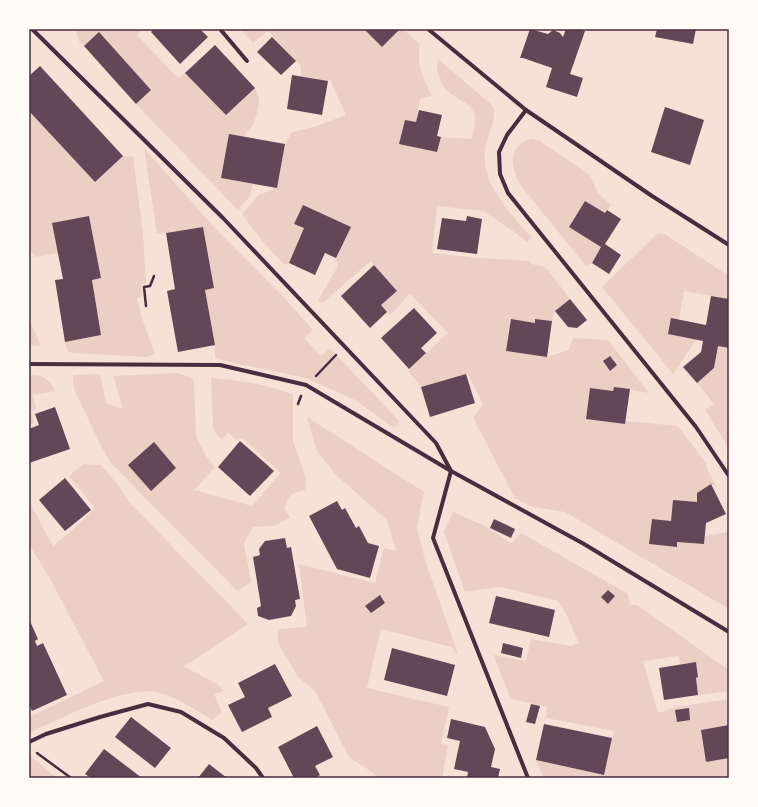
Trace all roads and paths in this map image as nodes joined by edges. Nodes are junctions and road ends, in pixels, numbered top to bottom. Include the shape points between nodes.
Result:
1 (30, 29) edge
2 (220, 29) edge
3 (428, 29) edge
4 (247, 61) dead end
5 (526, 110) junction
6 (729, 245) edge
7 (154, 276) dead end
8 (146, 306) dead end
9 (331, 359) dead end
10 (29, 364) edge
11 (318, 372) dead end
12 (450, 471) junction
13 (729, 476) edge
14 (729, 632) edge
15 (29, 742) edge
16 (35, 751) dead end
17 (71, 778) edge
18 (263, 778) edge
19 (528, 778) edge

1 - 12 street via 223,218 436,443
2 - 4 street
3 - 5 street
5 - 6 street
5 - 13 street via 507,135 499,152 500,174 508,193 696,427
7 - 8 path via 150,286 144,287
9 - 11 path
10 - 12 street via 220,365 306,385
12 - 14 street via 584,544
12 - 19 street via 433,538
15 - 18 street via 46,734 148,704 181,712 224,738
16 - 17 path

